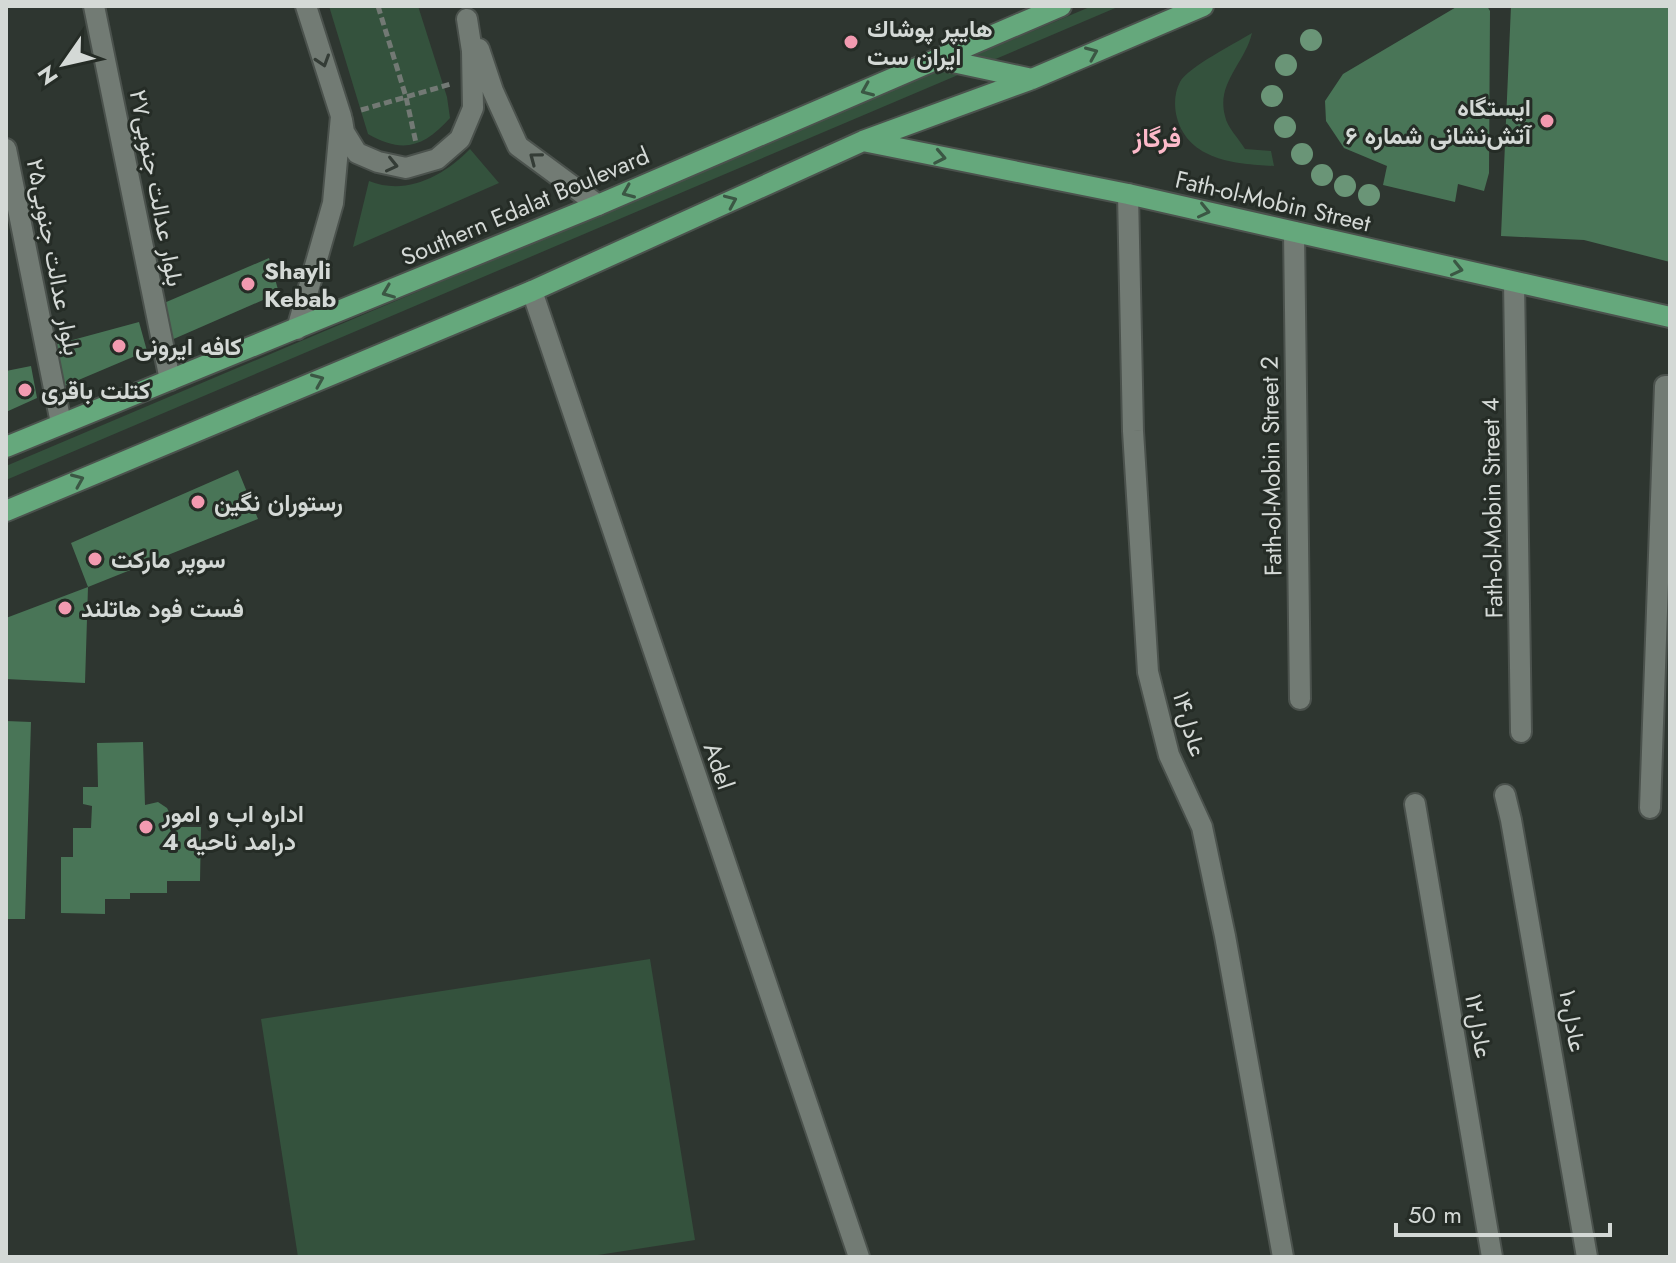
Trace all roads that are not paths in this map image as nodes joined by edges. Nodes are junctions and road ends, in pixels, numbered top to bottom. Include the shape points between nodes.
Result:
1 (94, 6) edge
2 (306, 6) edge
3 (1061, 6) edge
4 (1203, 6) edge
5 (465, 12) edge
6 (939, 59) junction
7 (1032, 79) junction
8 (341, 116) junction
9 (863, 141) junction
10 (6, 149) edge
11 (1128, 194) junction
12 (598, 205) junction
13 (1294, 232) junction
14 (1514, 282) junction
15 (532, 291) junction
16 (1670, 317) edge
17 (297, 329) junction
18 (170, 380) junction
19 (1670, 386) edge
20 (61, 423) junction
21 (6, 447) edge
22 (6, 511) edge
23 (1300, 699) dead end
24 (1521, 732) dead end
25 (1505, 795) dead end
26 (1415, 804) dead end
27 (1650, 808) dead end
28 (859, 1257) edge
29 (1283, 1257) edge
30 (1492, 1257) edge
31 (1587, 1257) edge

1 - 18 street, بلوار عدالت جنوبی۲۷
2 -> 8 street
3 - 6 main road, Southern Edalat Boulevard
7 -> 4 main road
8 -> 5 street via 357,153 406,168 437,159 460,139 473,108
12 -> 5 street via 518,146
6 - 7 main road
6 -> 12 main road, Southern Edalat Boulevard
7 - 9 main road
8 - 17 street via 333,203
9 -> 11 main road, Fath-ol-Mobin Street
15 -> 9 main road
10 - 20 street, بلوار عدالت جنوبی۲۵
11 -> 13 main road, Fath-ol-Mobin Street
11 - 29 street, عادل۱۴ via 1133,431 1148,672 1169,755 1202,827
12 -> 17 main road, Southern Edalat Boulevard
13 -> 14 main road, Fath-ol-Mobin Street
13 - 23 street, Fath-ol-Mobin Street 2
14 - 16 main road, Fath-ol-Mobin Street
14 - 24 street, Fath-ol-Mobin Street 4
22 -> 15 main road
15 - 28 street, Adel
17 - 18 main road, Southern Edalat Boulevard
18 - 20 main road, Southern Edalat Boulevard
19 - 27 street via 1665,386
20 - 21 main road, Southern Edalat Boulevard
25 - 31 street, عادل۱۰
26 - 30 street, عادل۱۲

